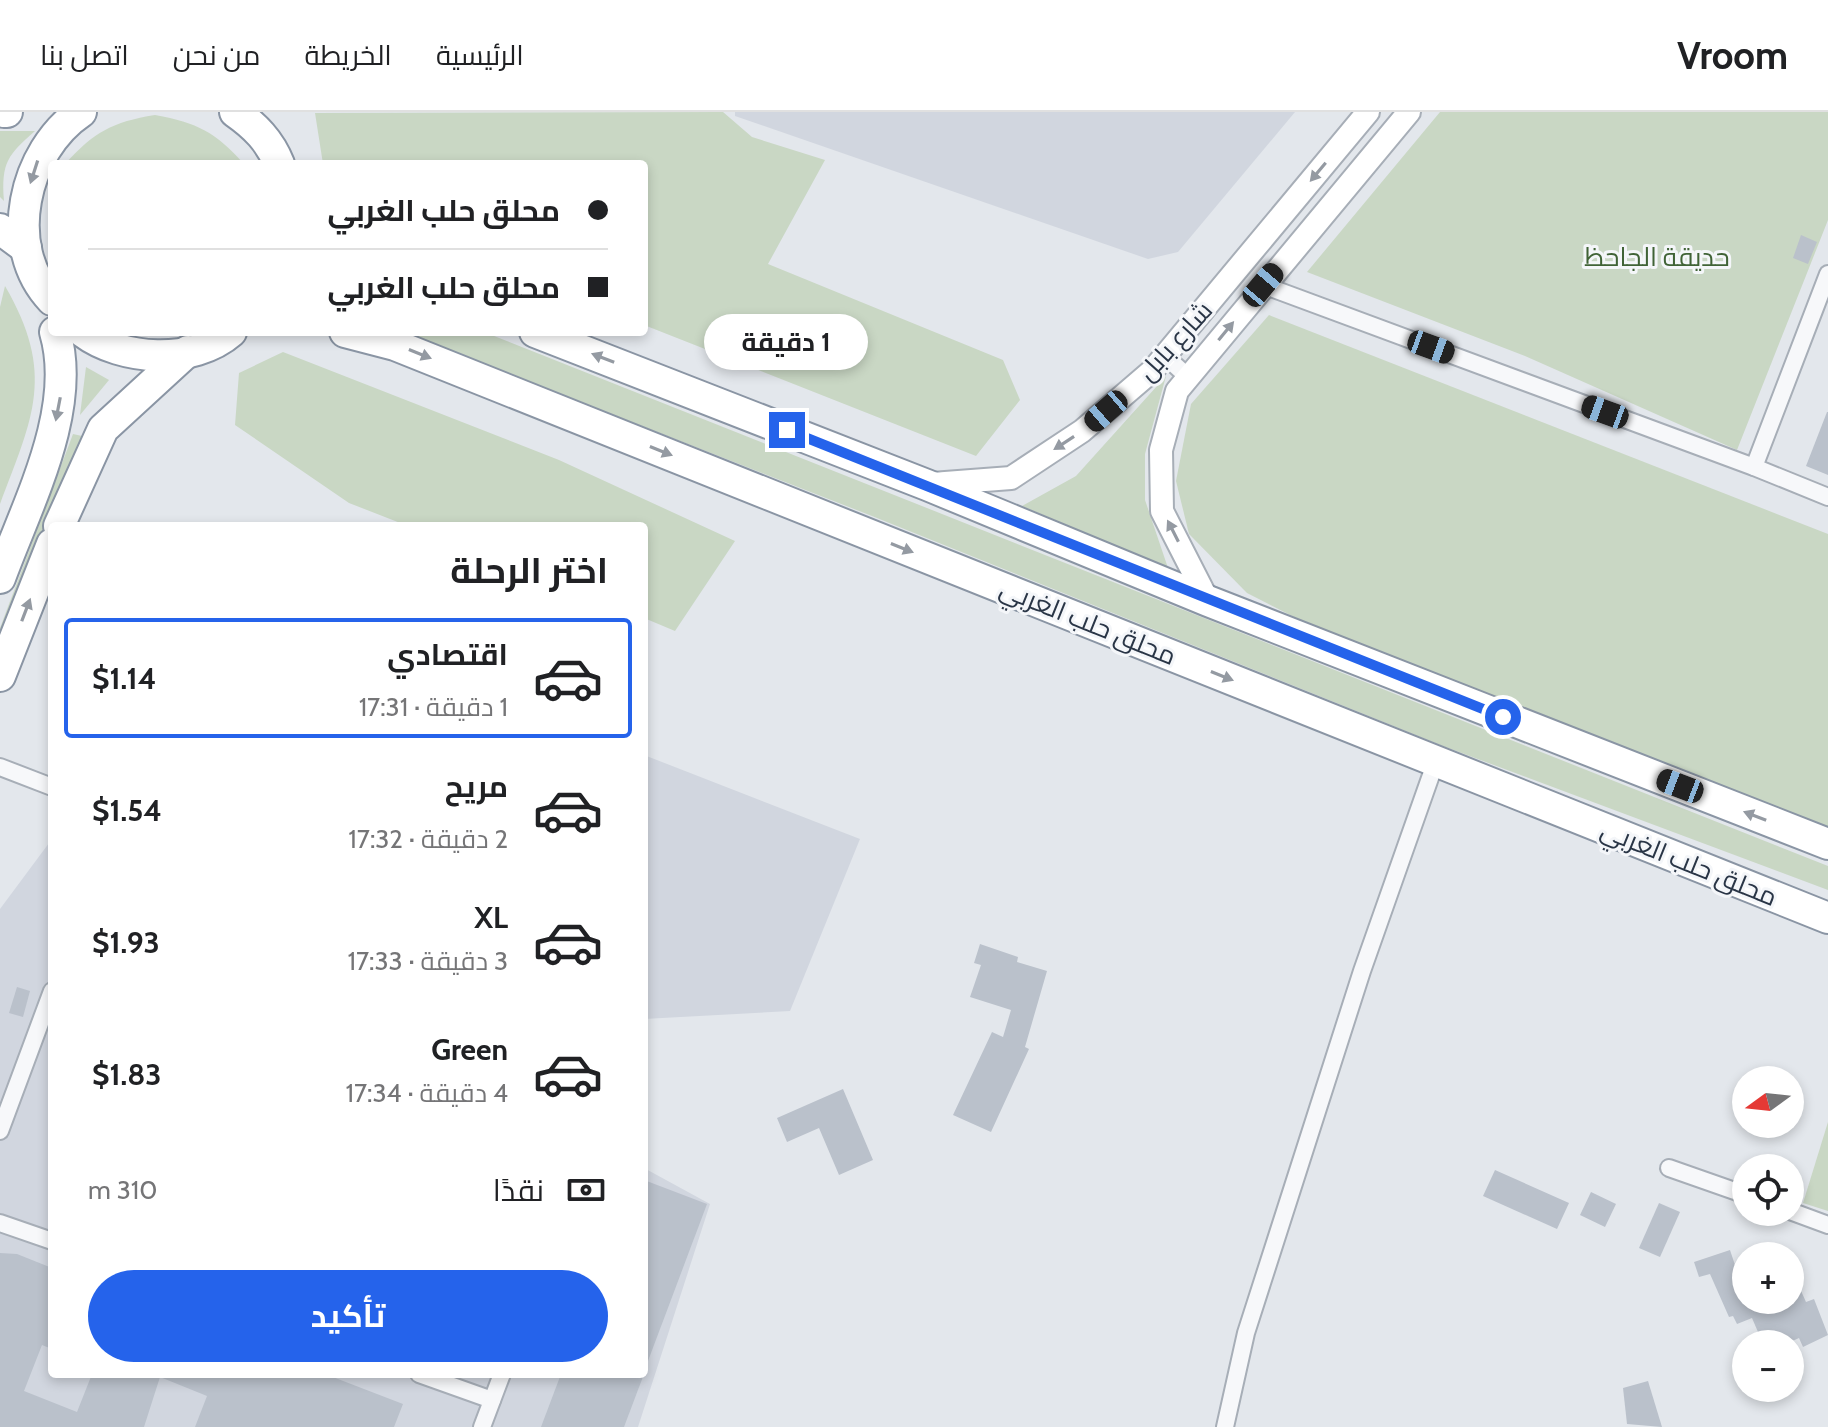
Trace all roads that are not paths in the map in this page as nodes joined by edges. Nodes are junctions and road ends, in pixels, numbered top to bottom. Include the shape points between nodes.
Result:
1 (81, 112) edge
2 (235, 112) edge
3 (1368, 112) edge
4 (1409, 112) edge
5 (277, 160) edge
6 (0, 229) edge
7 (26, 248) junction
8 (1828, 274) edge
9 (1263, 285) junction
10 (47, 295) edge
11 (56, 336) edge
12 (92, 336) edge
13 (226, 336) edge
14 (359, 336) edge
15 (545, 336) edge
16 (188, 351) junction
17 (1165, 356) junction
18 (1188, 377) junction
19 (1754, 467) junction
20 (927, 485) junction
21 (1828, 497) edge
22 (61, 522) edge
23 (48, 554) edge
24 (0, 578) edge
25 (1208, 601) junction
26 (0, 676) edge
27 (1436, 761) junction
28 (0, 767) edge
29 (48, 785) edge
30 (1828, 844) edge
31 (1828, 918) edge
32 (48, 1002) edge
33 (0, 1131) edge
34 (1669, 1168) dead end
35 (1732, 1190) edge
36 (1804, 1216) edge
37 (0, 1223) edge
38 (1828, 1225) edge
39 (48, 1240) edge
40 (430, 1378) edge
41 (500, 1378) edge
42 (492, 1400) junction
43 (482, 1427) edge
44 (1225, 1427) edge

1 -> 7 highway via 62,124 36,161 24,204
2 - 5 highway via 255,126
3 -> 17 street, شارع بابل
4 - 9 street
6 - 7 highway
7 - 10 highway
8 - 19 street
18 -> 9 street
9 - 19 street
11 -> 24 highway via 60,407
12 - 16 highway via 134,354
13 - 16 highway
14 -> 27 highway, محلق حلب الغربي via 410,350
20 -> 15 highway
16 - 22 highway via 103,429
17 - 18 street
17 -> 20 street, شارع بابل via 1082,431 1011,478
25 -> 18 street via 1162,511 1161,450 1177,391
19 - 21 street
20 - 25 highway
26 -> 23 highway
30 -> 25 highway
27 - 31 highway, محلق حلب الغربي
27 - 44 street via 1362,971 1246,1333
28 - 29 street
32 - 33 street
34 - 35 street
36 - 38 street
37 - 39 street
40 - 42 street
41 - 42 street
42 - 43 street

